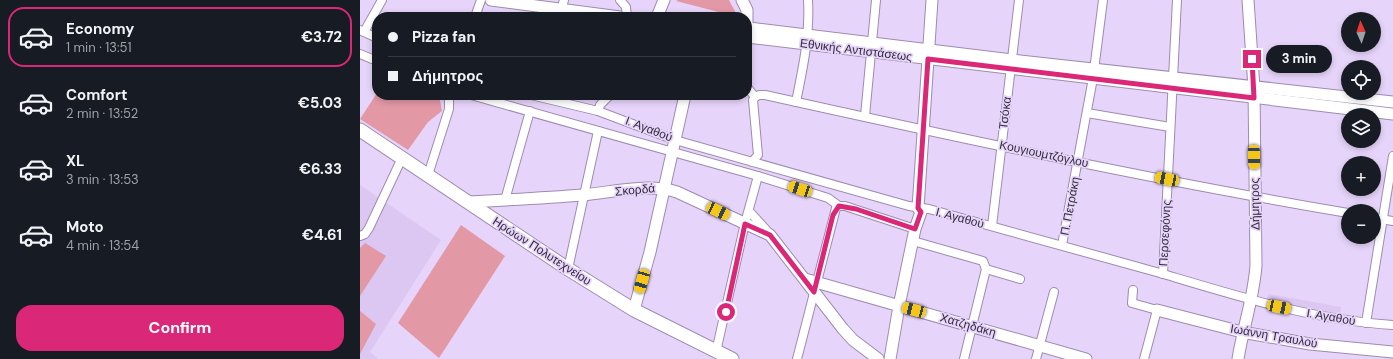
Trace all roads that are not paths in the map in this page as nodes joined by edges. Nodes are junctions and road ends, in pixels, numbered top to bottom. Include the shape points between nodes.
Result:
1 (481, 0) edge
2 (491, 0) edge
3 (620, 0) edge
4 (664, 0) edge
5 (742, 0) edge
6 (808, 0) edge
7 (876, 0) edge
8 (932, 0) edge
9 (1019, 0) edge
10 (1103, 0) edge
11 (1177, 0) edge
12 (1248, 0) edge
13 (378, 1) edge
14 (561, 9) edge
15 (372, 12) edge
16 (372, 12) edge
17 (477, 12) edge
18 (583, 12) edge
19 (626, 12) edge
20 (659, 12) edge
21 (747, 12) edge
22 (362, 31) edge
23 (752, 34) edge
24 (372, 36) edge
25 (808, 40) junction
26 (871, 47) junction
27 (360, 54) edge
28 (929, 54) junction
29 (372, 59) edge
30 (1011, 65) junction
31 (1094, 74) junction
32 (1172, 83) junction
33 (752, 93) edge
34 (1254, 93) junction
35 (755, 97) junction
36 (449, 100) edge
37 (489, 100) edge
38 (555, 100) edge
39 (605, 100) edge
40 (684, 100) edge
41 (796, 102) junction
42 (1393, 102) edge
43 (598, 110) junction
44 (530, 111) junction
45 (1087, 113) junction
46 (1393, 114) edge
47 (865, 116) junction
48 (1170, 127) junction
49 (924, 129) junction
50 (360, 130) edge
51 (598, 131) junction
52 (675, 140) junction
53 (1001, 146) junction
54 (671, 152) junction
55 (1393, 156) edge
56 (402, 158) junction
57 (752, 162) junction
58 (1078, 162) junction
59 (428, 175) junction
60 (758, 176) junction
61 (1167, 179) junction
62 (664, 188) junction
63 (584, 195) junction
64 (1254, 197) junction
65 (505, 200) junction
66 (468, 202) junction
67 (839, 206) junction
68 (1381, 206) edge
69 (918, 208) junction
70 (749, 211) junction
71 (1341, 213) edge
72 (1381, 219) edge
73 (1393, 221) edge
74 (745, 224) junction
75 (992, 226) junction
76 (915, 229) junction
77 (770, 235) junction
78 (360, 236) edge
79 (913, 241) junction
80 (1375, 244) edge
81 (1062, 245) junction
82 (568, 269) junction
83 (986, 269) junction
84 (1163, 274) junction
85 (1020, 279) dead end
86 (815, 288) junction
87 (1133, 290) dead end
88 (1054, 292) dead end
89 (1251, 301) junction
90 (899, 306) junction
91 (634, 310) junction
92 (1157, 310) junction
93 (1366, 323) junction
94 (1393, 325) edge
95 (972, 326) junction
96 (1242, 332) junction
97 (1040, 346) junction
98 (716, 352) junction
99 (1393, 352) edge
100 (732, 359) edge
101 (798, 359) edge
102 (878, 359) edge
103 (890, 359) edge
104 (964, 359) edge
105 (1036, 359) edge
106 (1086, 359) edge
107 (1144, 359) edge
108 (1238, 359) edge

1 - 17 street
2 - 14 street
3 - 19 street
4 - 20 street
5 - 21 street, Εθνικής Αντιστάσεως
6 - 25 street
7 - 26 street
8 - 28 street
9 - 30 street, Τσόκα
10 - 31 street, Π. Πετράκη
11 - 32 street, Περσεφόνης
12 - 34 street, Δήμητρος
13 - 16 street
14 - 18 street
15 - 22 street
22 - 24 street
23 - 25 street, Εθνικής Αντιστάσεως
25 - 26 street, Εθνικής Αντιστάσεως
25 - 41 street
26 - 28 street, Εθνικής Αντιστάσεως
26 - 47 street
27 - 29 street
28 - 30 street, Εθνικής Αντιστάσεως
28 - 49 street
30 - 31 street, Εθνικής Αντιστάσεως
30 - 53 street, Τσόκα
31 - 32 street, Εθνικής Αντιστάσεως
31 - 45 street, Π. Πετράκη
32 - 34 street, Εθνικής Αντιστάσεως
32 - 48 street, Περσεφόνης
33 - 35 street
34 - 42 street, Εθνικής Αντιστάσεως
34 - 46 street, Εθνικής Αντιστάσεως
34 - 64 street, Δήμητρος
35 - 41 street, Κουγιουμτζόγλου via 765,95
35 - 57 street via 753,100 758,155
36 - 59 street via 449,109
37 - 44 street
38 - 43 street, Ι. Αγαθού
39 - 43 street
40 - 52 street
41 - 47 street, Κουγιουμτζόγλου
43 - 52 street, Ι. Αγαθού
44 - 51 street
44 - 65 street
45 - 48 street
45 - 58 street, Π. Πετράκη
47 - 49 street, Κουγιουμτζόγλου
48 - 61 street, Περσεφόνης
49 - 53 street, Κουγιουμτζόγλου
49 - 69 street
50 - 56 main road, Ηρώων Πολυτεχνείου
51 - 54 street
51 - 63 street
52 - 54 street
52 - 57 street, Ι. Αγαθού
53 - 58 street, Κουγιουμτζόγλου
53 - 75 street, Τσόκα
54 - 60 street
54 - 62 street
55 - 68 street
56 - 59 main road, Ηρώων Πολυτεχνείου
56 - 78 street via 369,228
57 - 69 street, Ι. Αγαθού
58 - 61 street, Κουγιουμτζόγλου
58 - 81 street, Π. Πετράκη
59 - 66 main road, Ηρώων Πολυτεχνείου
60 - 67 street via 828,198
60 - 70 street
61 - 64 street, Κουγιουμτζόγλου
61 - 84 street, Περσεφόνης
62 - 63 street, Σκορδά via 650,187
62 - 74 street, Σκορδά
62 - 91 street
63 - 65 street, Σκορδά
63 - 82 street
64 - 71 street, Κουγιουμτζόγλου
64 - 89 street, Δήμητρος via 1256,265
65 - 66 street, Σκορδά
66 - 82 main road, Ηρώων Πολυτεχνείου
67 - 76 street via 856,209
67 - 86 street via 833,215
69 - 75 street, Ι. Αγαθού
69 - 76 street via 921,212
70 - 74 street
70 - 77 street
72 - 73 street
74 - 77 street, Σκορδά
74 - 98 street
75 - 81 street, Ι. Αγαθού
76 - 79 street
77 - 86 street, Σκορδά via 805,280
79 - 83 street via 984,261
79 - 90 street
80 - 93 street
81 - 84 street, Ι. Αγαθού
82 - 91 main road, Ηρώων Πολυτεχνείου
83 - 85 street
83 - 95 street
84 - 89 street, Ι. Αγαθού
86 - 90 street, Χατζηδάκη
86 - 101 street
86 - 102 street, Σκορδά via 853,340
87 - 92 street via 1132,303
88 - 97 street
89 - 93 street, Ι. Αγαθού
89 - 96 street, Δήμητρος
90 - 95 street, Χατζηδάκη
90 - 103 street
91 - 98 main road, Ηρώων Πολυτεχνείου
92 - 96 street, Ιωάννη Τραυλού
92 - 107 street
93 - 94 street, Ι. Αγαθού
95 - 97 street, Χατζηδάκη
95 - 104 street
96 - 99 street, Ιωάννη Τραυλού via 1310,344
96 - 108 street, Δήμητρος
97 - 105 street
97 - 106 street, Χατζηδάκη
98 - 100 main road, Ηρώων Πολυτεχνείου

